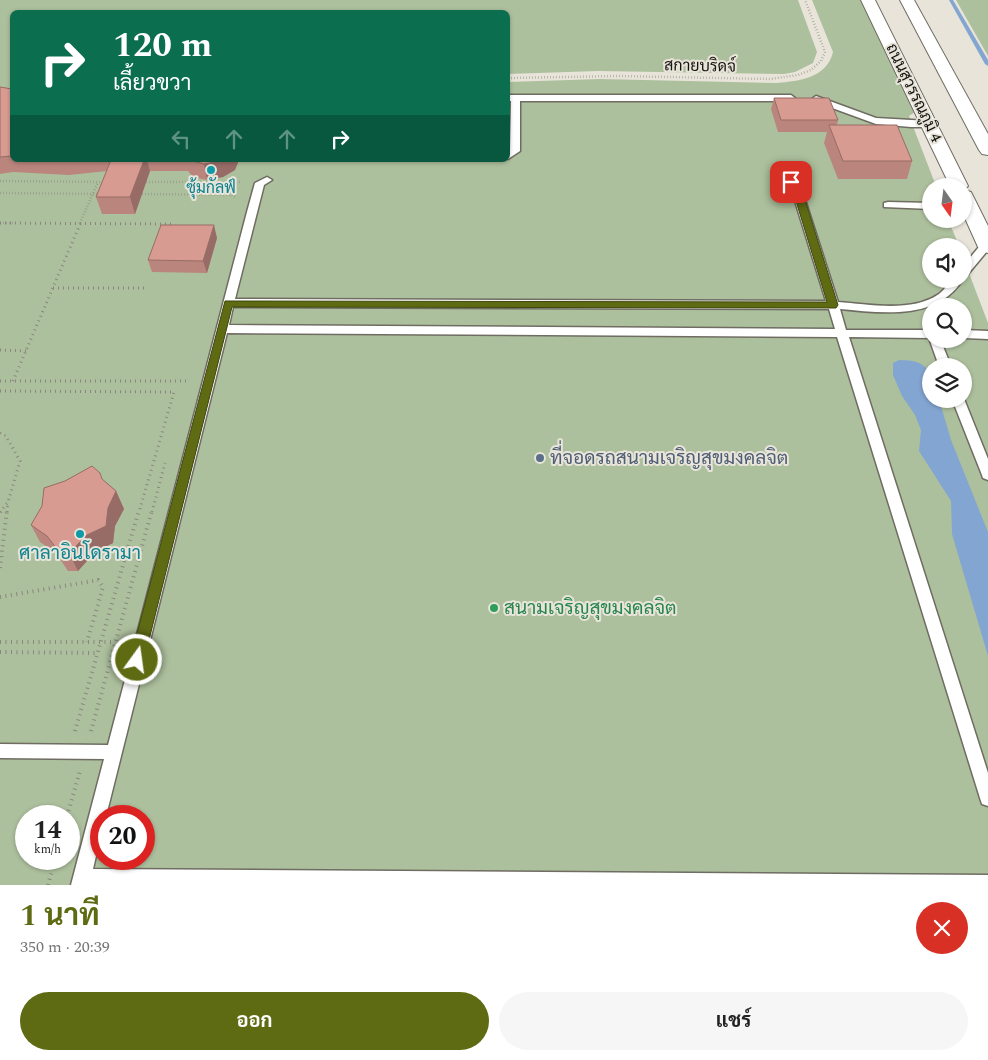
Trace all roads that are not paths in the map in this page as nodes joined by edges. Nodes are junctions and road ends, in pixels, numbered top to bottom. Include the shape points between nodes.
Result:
1 (868, 0) edge
2 (907, 0) edge
3 (512, 98) edge
4 (928, 124) junction
5 (988, 150) edge
6 (510, 155) edge
7 (955, 178) edge
8 (263, 181) road end
9 (791, 182) dead end
10 (888, 206) dead end
11 (922, 206) edge
12 (972, 215) edge
13 (987, 246) edge
14 (972, 263) edge
15 (950, 288) edge
16 (228, 303) junction
17 (833, 305) junction
18 (222, 329) junction
19 (842, 332) junction
20 (922, 334) edge
21 (972, 334) edge
22 (988, 335) edge
23 (962, 408) edge
24 (988, 475) edge
25 (0, 751) edge
26 (114, 752) junction
27 (988, 798) edge
28 (81, 881) edge
29 (988, 884) edge

1 - 4 street, ถนนสุวรรณภูมิ 4
2 - 5 street, ถนนสุวรรณภูมิ 4
3 - 4 lane via 811,98 827,101 860,117 897,124
3 - 6 lane via 515,151
4 - 7 street, ถนนสุวรรณภูมิ 4
8 - 16 lane
9 - 17 lane via 796,187
10 - 11 lane
12 - 13 street
13 - 14 lane
15 - 17 lane via 926,305 892,308
16 - 17 lane
16 - 18 lane
17 - 19 lane
18 - 19 lane
18 - 26 lane
19 - 20 lane
19 - 27 lane
21 - 22 lane
23 - 24 lane
25 - 26 lane
26 - 28 lane
28 - 29 lane

